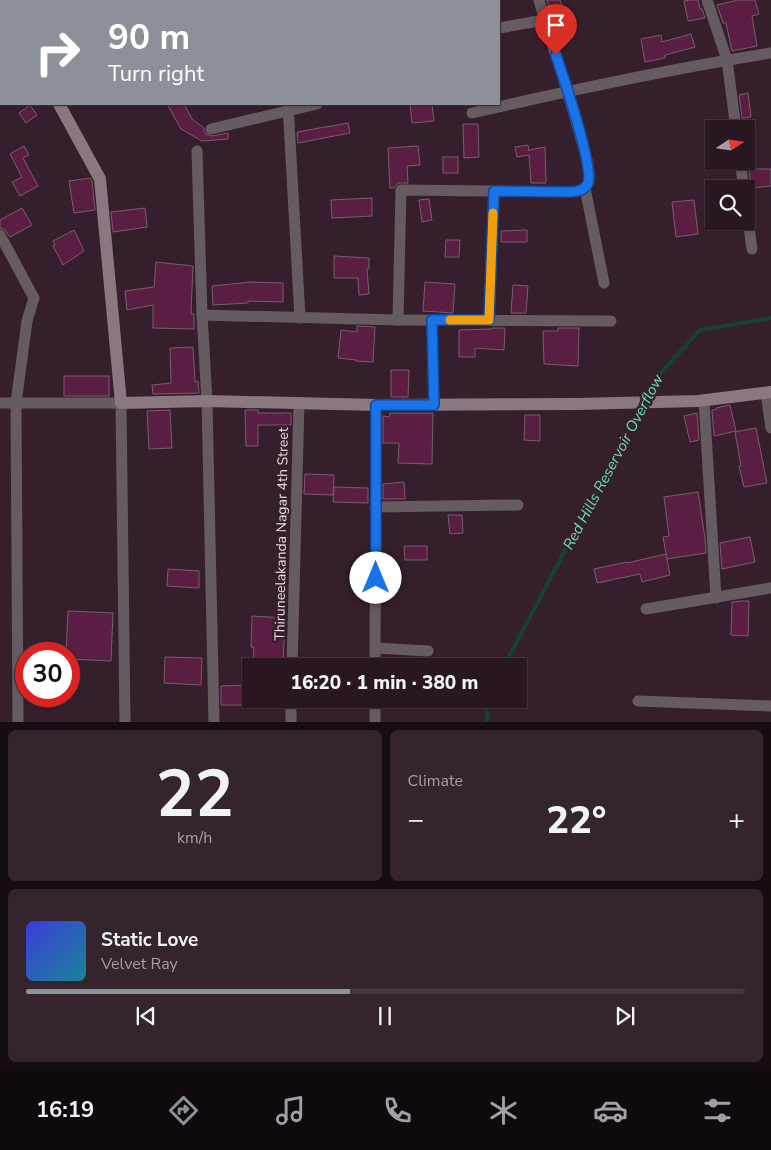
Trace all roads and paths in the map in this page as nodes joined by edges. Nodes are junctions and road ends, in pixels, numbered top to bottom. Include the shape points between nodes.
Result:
1 (539, 0) edge
2 (707, 0) edge
3 (544, 20) junction
4 (500, 28) edge
5 (771, 53) edge
6 (727, 60) junction
7 (568, 91) junction
8 (60, 105) edge
9 (307, 105) edge
10 (288, 107) edge
11 (472, 113) dead end
12 (735, 120) edge
13 (211, 129) dead end
14 (197, 151) dead end
15 (585, 188) junction
16 (494, 191) junction
17 (749, 230) edge
18 (0, 235) edge
19 (752, 249) dead end
20 (604, 283) dead end
21 (202, 315) junction
22 (300, 318) junction
23 (398, 320) junction
24 (432, 320) junction
25 (489, 320) junction
26 (611, 320) dead end
27 (768, 392) edge
28 (207, 401) junction
29 (701, 401) junction
30 (0, 403) edge
31 (16, 403) junction
32 (121, 403) junction
33 (299, 403) junction
34 (376, 405) junction
35 (434, 405) junction
36 (771, 428) edge
37 (518, 505) dead end
38 (376, 507) junction
39 (771, 588) edge
40 (716, 598) junction
41 (646, 609) dead end
42 (376, 648) junction
43 (428, 651) dead end
44 (292, 658) edge
45 (375, 658) edge
46 (638, 702) dead end
47 (771, 706) edge
48 (292, 708) edge
49 (375, 708) edge
50 (18, 722) edge
51 (125, 722) edge
52 (214, 722) edge
53 (291, 722) edge
54 (375, 722) edge

1 - 3 street
2 - 6 street
3 - 4 street
3 - 7 street
5 - 6 street
6 - 7 street
6 - 12 street
7 - 11 street
7 - 15 street via 588,163 589,182
8 - 32 street via 100,180
9 - 10 street
10 - 13 street
10 - 22 street
14 - 21 street
15 - 16 street via 568,192
15 - 20 street
16 - 23 street via 401,190
16 - 25 street
17 - 19 street
18 - 31 street via 34,298 27,321
21 - 22 street
21 - 28 street
22 - 23 street
23 - 24 street
24 - 25 street
24 - 35 street
25 - 26 street
27 - 29 street
27 - 36 street
28 - 32 street
28 - 33 street
28 - 52 street
29 - 35 street
29 - 40 street
30 - 31 street
31 - 32 street
31 - 50 street
32 - 51 street
33 - 34 street
33 - 44 street, Thiruneelakanda Nagar 4th Street
34 - 35 street
34 - 38 street
37 - 38 street
38 - 42 street
39 - 40 street
40 - 41 street
42 - 43 street
42 - 45 street
46 - 47 street
48 - 53 street
49 - 54 street

